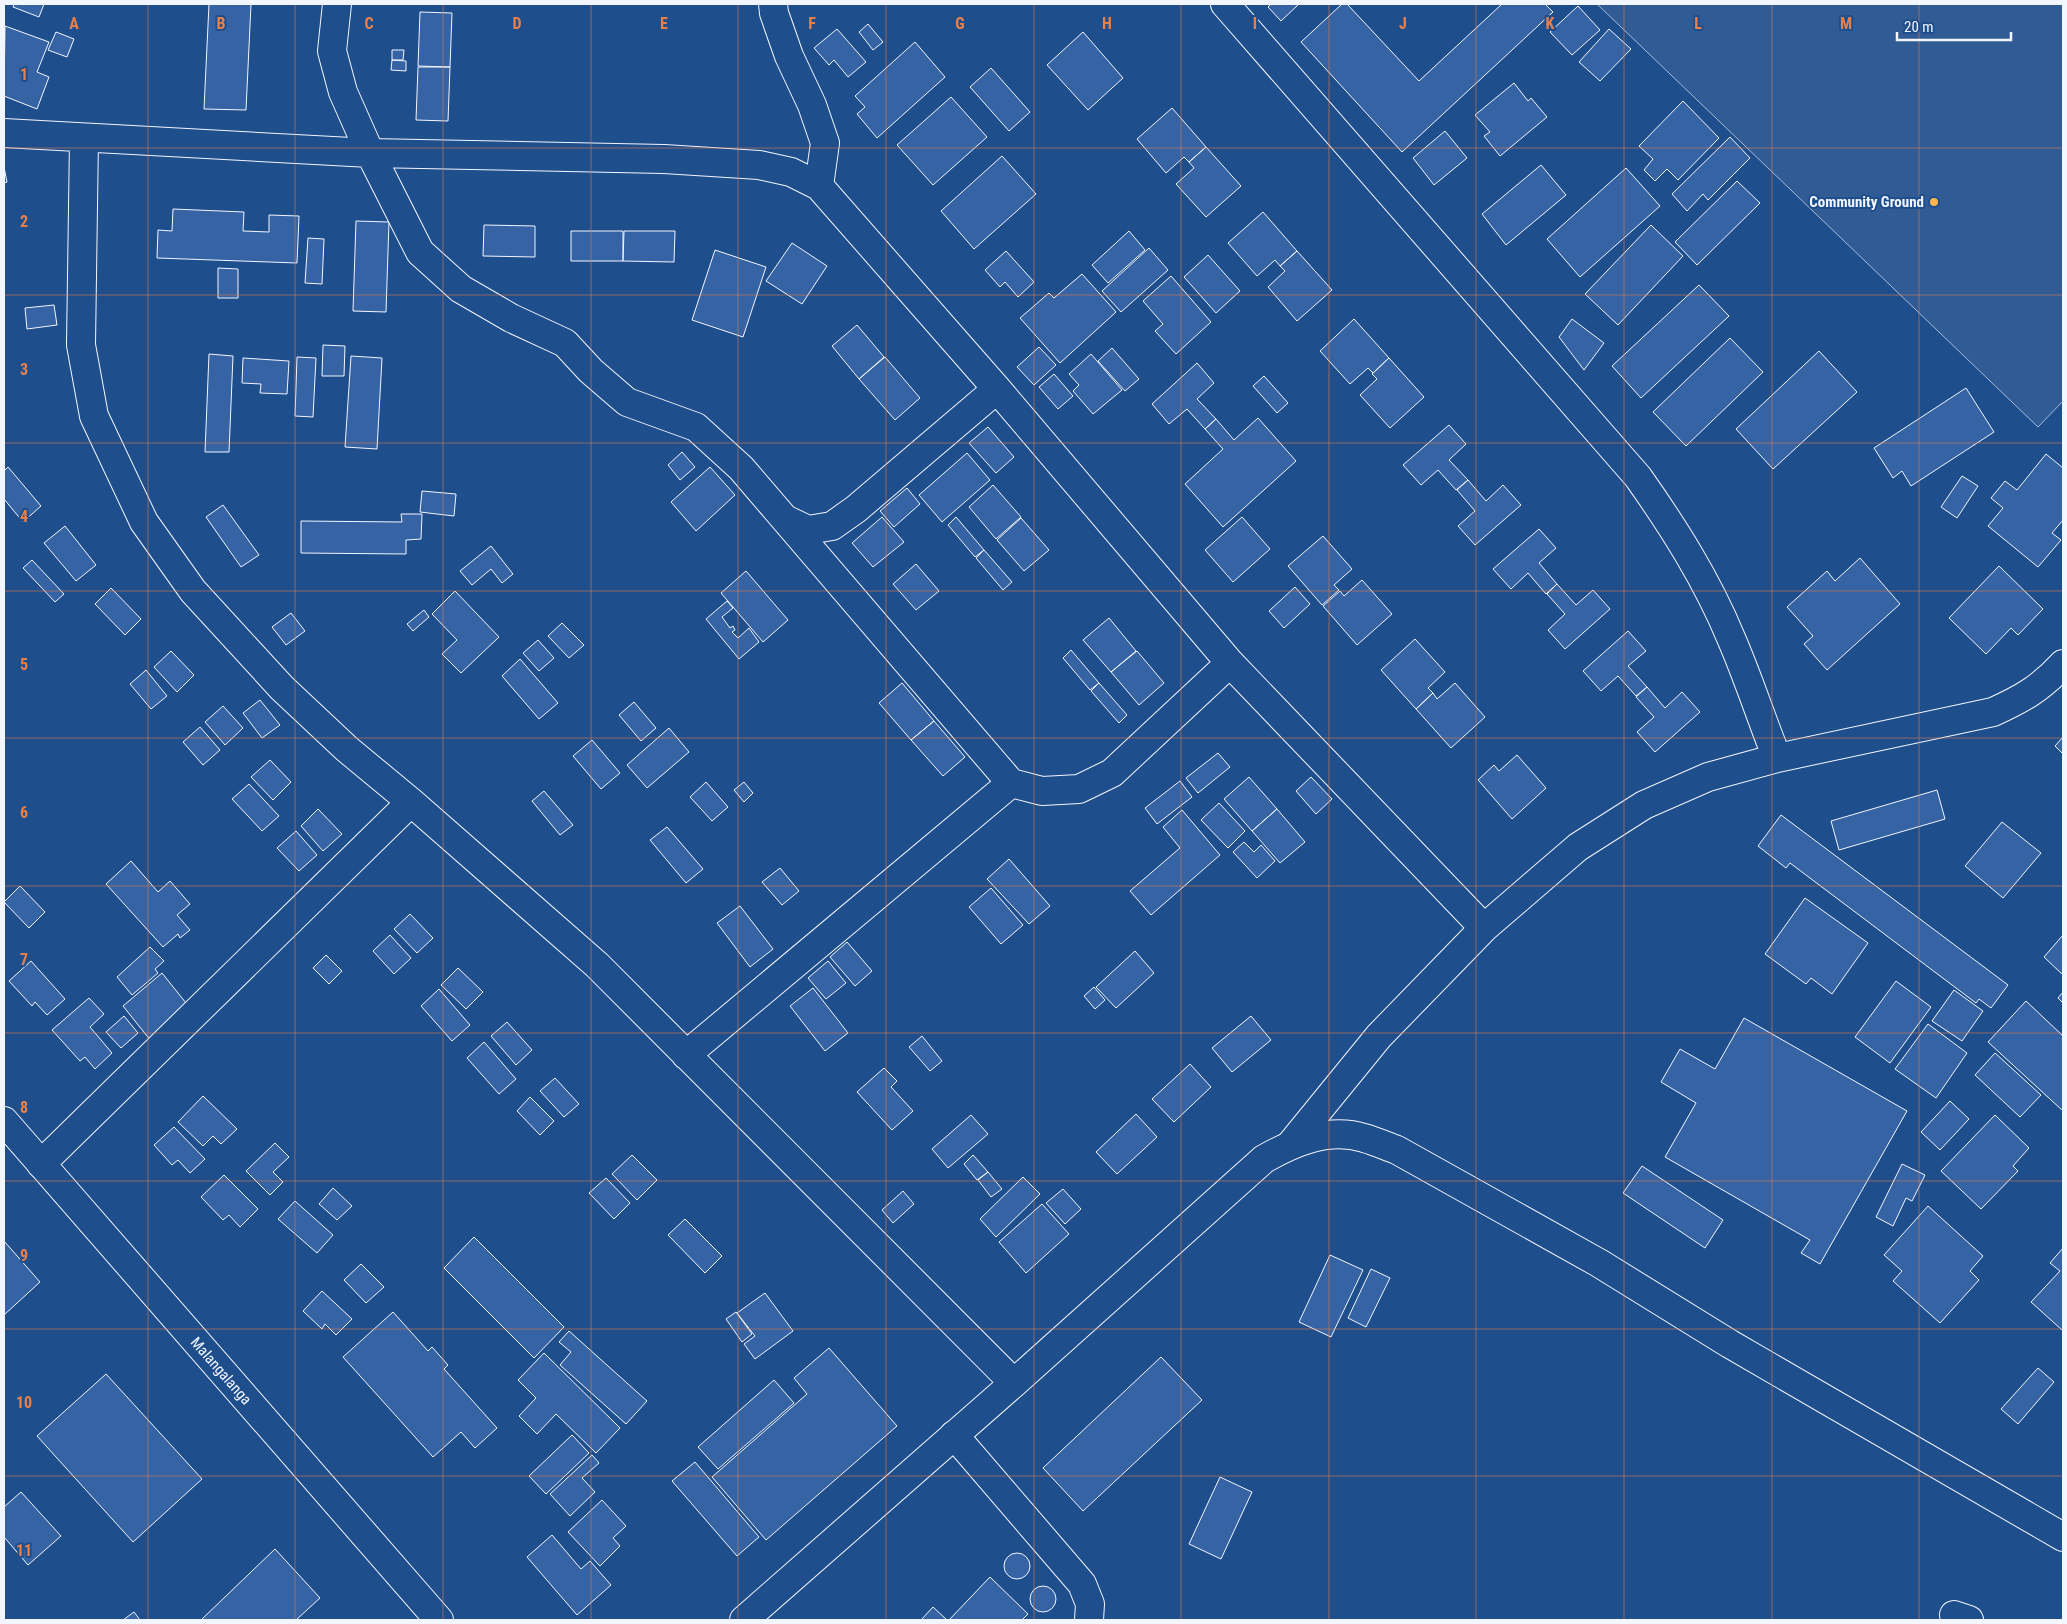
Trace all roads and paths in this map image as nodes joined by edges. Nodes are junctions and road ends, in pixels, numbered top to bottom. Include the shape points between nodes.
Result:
1 (337, 4) edge
2 (773, 4) edge
3 (1225, 4) edge
4 (4, 133) edge
5 (84, 138) junction
6 (370, 153) junction
7 (819, 186) junction
8 (997, 389) junction
9 (787, 520) junction
10 (1230, 663) junction
11 (2063, 664) edge
12 (1777, 758) junction
13 (1012, 783) junction
14 (411, 802) junction
15 (1484, 928) junction
16 (686, 1055) junction
17 (4, 1121) edge
18 (1292, 1144) junction
19 (41, 1164) junction
20 (1014, 1383) junction
21 (954, 1435) junction
22 (2063, 1537) edge
23 (436, 1619) edge
24 (744, 1620) edge
25 (1089, 1620) edge

1 - 6 street via 332,51 343,92
2 - 7 street via 789,56 812,105 825,144
3 - 12 street via 1638,477 1667,518 1708,590 1731,637
4 - 5 street
5 - 6 street
5 - 14 street via 81,345 94,416 144,522 193,591 282,688 347,749
6 - 7 street via 664,159 759,165 791,172
6 - 9 street via 420,252 461,289 511,318 565,343 627,402 696,427 741,468
7 - 8 street
8 - 9 street via 832,526 808,530
8 - 10 street
9 - 13 street
10 - 13 street via 1112,773 1079,789 1042,791
10 - 15 street
11 - 12 street via 2024,698 1993,712
12 - 15 street via 1708,776 1644,805 1578,846
13 - 16 street
14 - 16 street via 597,965
14 - 19 street
15 - 18 street via 1379,1036
16 - 20 street
17 - 19 street, Malangalanga
18 - 20 street via 1264,1159 1237,1181
18 - 22 street via 1318,1136 1340,1134 1363,1137 1397,1150 1599,1263 1730,1344
19 - 23 street, Malangalanga
20 - 21 street
21 - 24 street
21 - 25 street via 1082,1584 1090,1604

